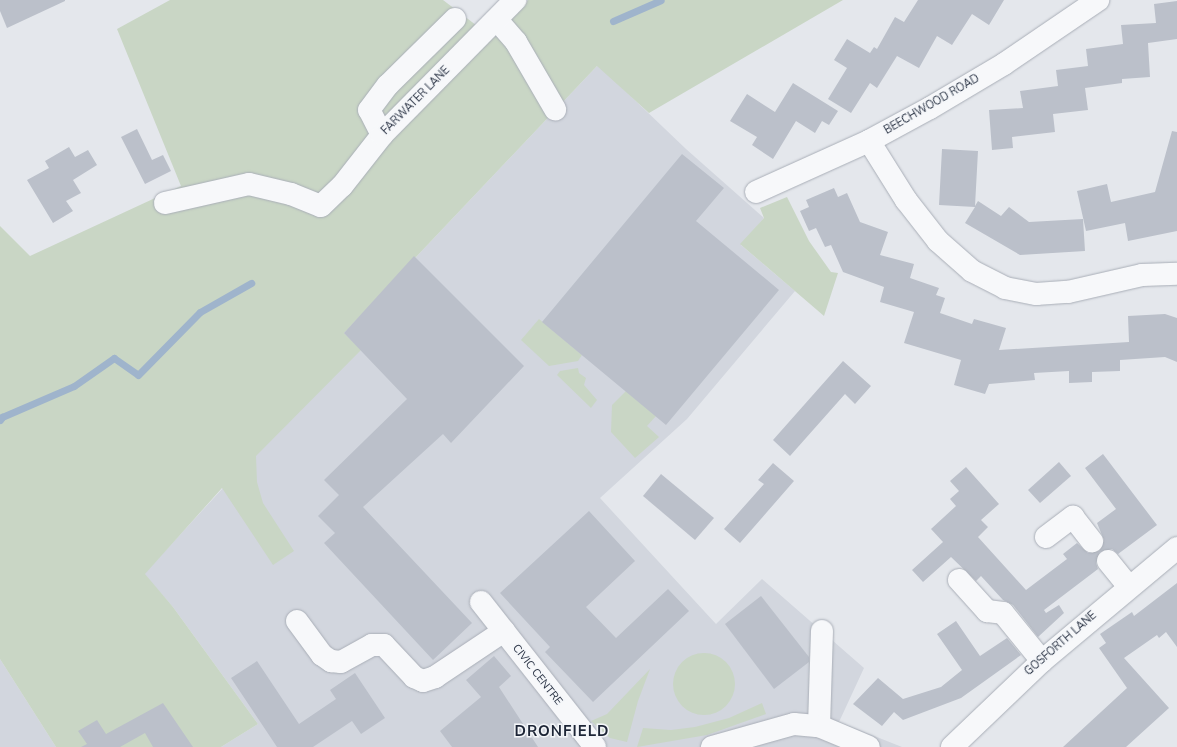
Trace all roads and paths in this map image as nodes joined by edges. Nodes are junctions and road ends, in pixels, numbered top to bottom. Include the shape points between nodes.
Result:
1 (515, 0) edge
2 (1098, 0) edge
3 (455, 19) dead end
4 (497, 20) junction
5 (555, 109) dead end
6 (382, 135) junction
7 (869, 141) junction
8 (756, 192) dead end
9 (165, 203) dead end
10 (1177, 274) edge
11 (1046, 537) dead end
12 (1092, 541) dead end
13 (1177, 548) edge
14 (1108, 561) dead end
15 (959, 580) dead end
16 (1129, 587) junction
17 (481, 602) dead end
18 (297, 621) dead end
19 (504, 631) junction
20 (822, 631) dead end
21 (1042, 661) junction
22 (819, 726) junction
23 (595, 747) edge
24 (712, 747) edge
25 (869, 747) edge
26 (952, 747) edge

1 - 4 street, FARWATER LANE
2 - 7 street, BEECHWOOD ROAD via 1004,64
3 - 6 street via 388,85 369,110
4 - 5 street via 516,42
4 - 6 street, FARWATER LANE
6 - 9 street, FARWATER LANE via 342,186 321,206 291,194 249,184
7 - 8 street, BEECHWOOD ROAD
7 - 10 street via 906,200 938,241 972,271 1005,288 1036,294 1068,292 1142,275
11 - 12 street via 1073,517
13 - 16 street, GOSFORTH LANE
14 - 16 street
15 - 21 street via 987,610 1003,613
16 - 21 street, GOSFORTH LANE
17 - 19 street, CIVIC CENTRE
18 - 19 street via 322,655 331,661 341,662 372,645 384,645 414,677 423,681 436,677
19 - 23 street, CIVIC CENTRE
20 - 22 street
21 - 26 street, GOSFORTH LANE
22 - 24 street via 794,724 773,728
22 - 25 street

